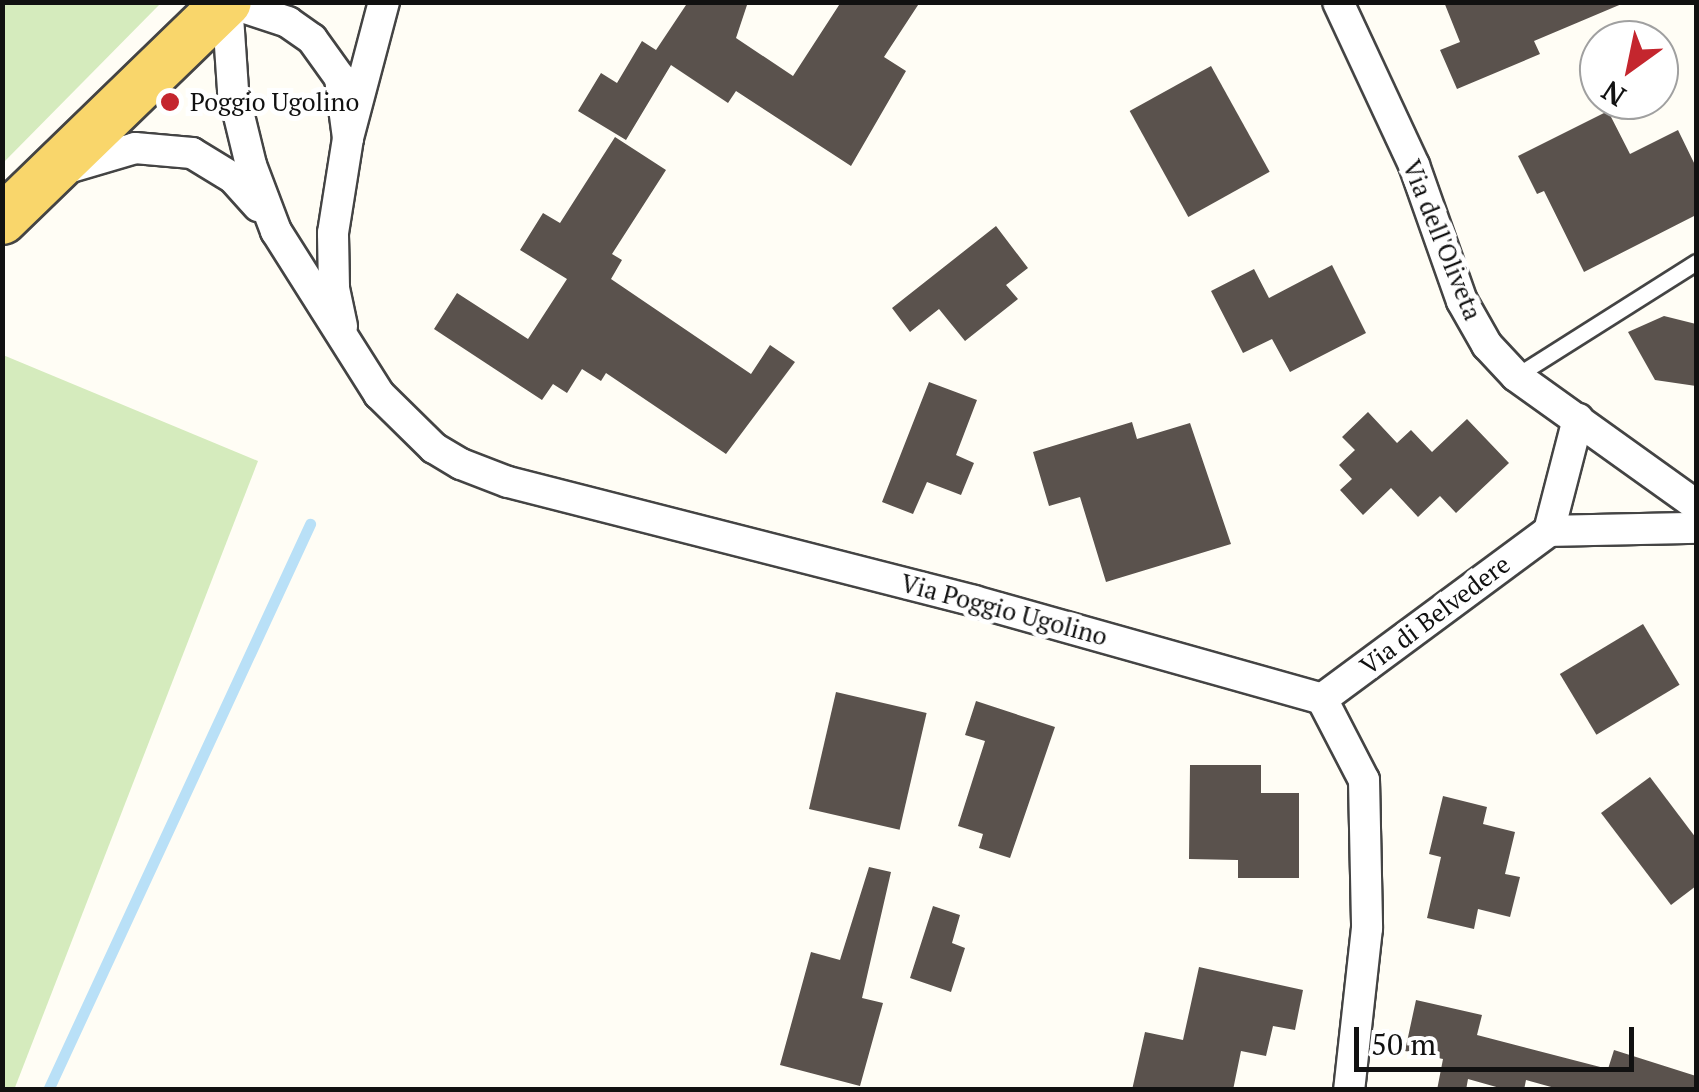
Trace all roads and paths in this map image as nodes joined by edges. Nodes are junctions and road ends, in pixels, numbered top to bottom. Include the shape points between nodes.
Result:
1 (228, 2) edge
2 (384, 2) edge
3 (1338, 2) edge
4 (348, 138) junction
5 (47, 176) junction
6 (2, 220) edge
7 (276, 231) junction
8 (1696, 262) edge
9 (346, 344) junction
10 (1516, 376) junction
11 (1578, 420) junction
12 (1696, 505) edge
13 (1696, 528) edge
14 (1549, 531) junction
15 (1322, 699) junction
16 (1349, 1090) edge

1 - 4 street, Via Poggio Ugolino via 288,22 312,39 340,78
1 - 5 main road
1 - 7 street, Via Poggio Ugolino via 233,91
2 - 4 street, Via Poggio Ugolino
3 - 10 street, Via dell'Oliveta via 1414,165 1462,301 1487,346
4 - 9 street, Via Poggio Ugolino via 333,233 334,287
5 - 6 main road
5 - 7 street, Via Poggio Ugolino via 135,148 192,152 233,178
7 - 9 street, Via Poggio Ugolino
8 - 10 lane
9 - 15 street, Via Poggio Ugolino via 404,422 434,448 484,475
10 - 11 street, Via dell'Oliveta
11 - 12 street, Via dell'Oliveta
11 - 14 street
13 - 14 street
14 - 15 street, Via di Belvedere
15 - 16 street via 1364,780 1367,928

